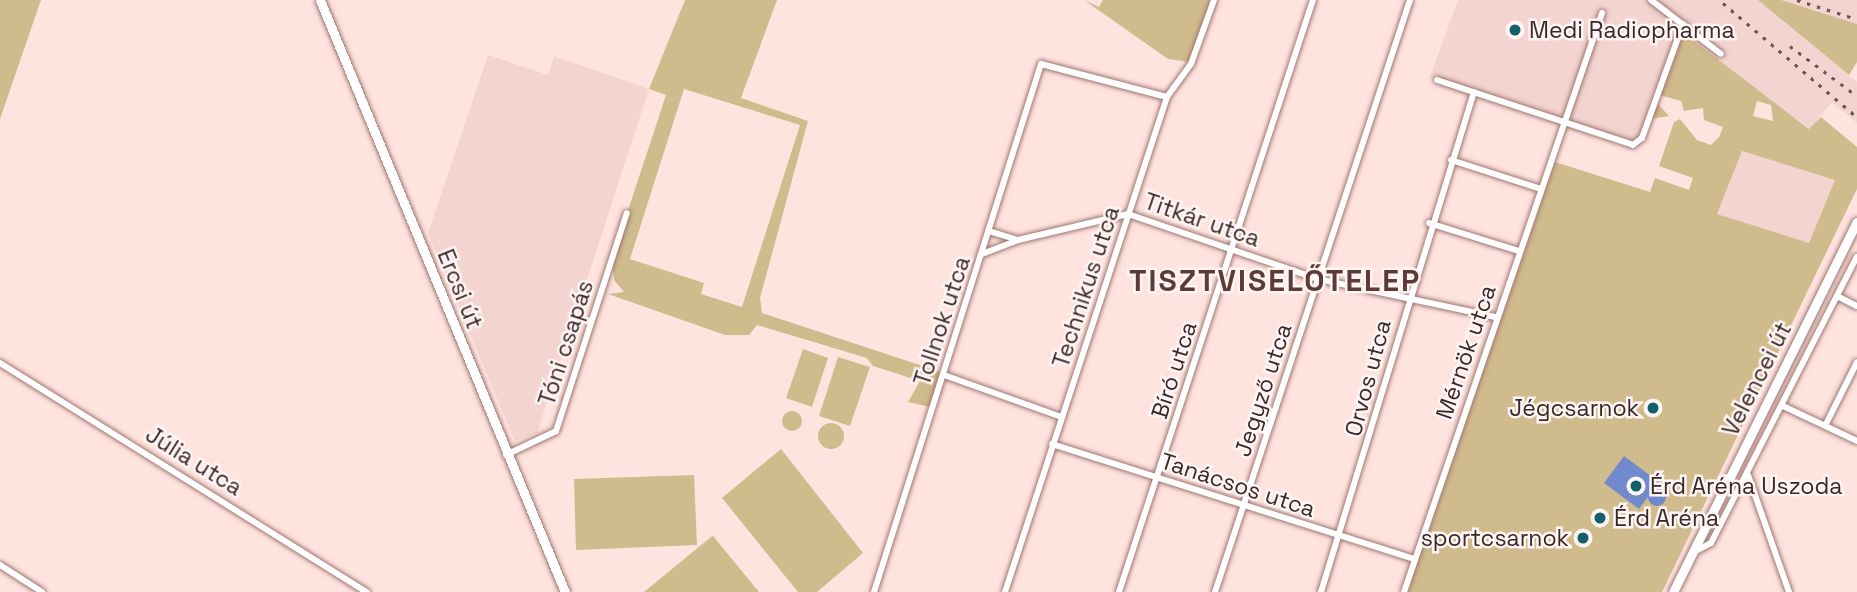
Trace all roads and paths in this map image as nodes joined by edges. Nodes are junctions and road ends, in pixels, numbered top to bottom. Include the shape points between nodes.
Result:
1 (320, 0) edge
2 (1214, 0) edge
3 (1313, 0) edge
4 (1410, 0) edge
5 (1651, 0) edge
6 (1602, 13) dead end
7 (1683, 24) junction
8 (1721, 54) dead end
9 (1437, 80) dead end
10 (1474, 92) junction
11 (1167, 97) junction
12 (1563, 124) junction
13 (1451, 160) junction
14 (1541, 189) junction
15 (627, 213) dead end
16 (1128, 214) junction
17 (1857, 222) edge
18 (1429, 223) junction
19 (988, 231) junction
20 (1018, 240) junction
21 (1232, 249) junction
22 (1519, 251) junction
23 (982, 254) junction
24 (1857, 257) edge
25 (1318, 279) junction
26 (1837, 296) junction
27 (1406, 300) junction
28 (1857, 306) edge
29 (1496, 317) junction
30 (1857, 362) edge
31 (0, 363) edge
32 (944, 375) junction
33 (1783, 406) junction
34 (1061, 417) junction
35 (1826, 424) junction
36 (1857, 441) edge
37 (1052, 444) junction
38 (506, 455) junction
39 (1748, 475) junction
40 (1157, 478) junction
41 (1244, 505) junction
42 (1339, 535) junction
43 (1692, 553) junction
44 (1415, 559) junction
45 (0, 565) edge
46 (42, 592) edge
47 (367, 592) edge
48 (565, 592) edge
49 (874, 592) edge
50 (1005, 592) edge
51 (1119, 592) edge
52 (1216, 592) edge
53 (1321, 592) edge
54 (1404, 592) edge
55 (1673, 592) edge
56 (1789, 592) edge

1 - 38 main road, Ercsi út
2 - 11 street, Technikus utca via 1191,64
3 - 21 street, Bíró utca
4 - 25 street, Jegyző utca
5 - 7 street
6 - 12 street, Mérnök utca
7 - 8 street
7 - 12 street via 1638,143
9 - 10 street
10 - 12 street
10 - 13 street, Orvos utca
11 - 16 street, Technikus utca
11 - 19 street, Tollnok utca via 1044,61
12 - 14 street, Mérnök utca
13 - 14 street
13 - 18 street, Orvos utca
14 - 22 street, Mérnök utca
15 - 38 street, Tóni csapás via 556,431
16 - 20 street, Titkár utca
16 - 21 street, Titkár utca
16 - 34 street, Technikus utca
17 - 43 main road, Velencei út
18 - 22 street
18 - 27 street, Orvos utca
19 - 20 street, Titkár utca
19 - 23 street, Tollnok utca
20 - 23 street, Titkár utca
21 - 25 street, Titkár utca
21 - 40 street, Bíró utca
22 - 29 street, Mérnök utca
23 - 32 street, Tollnok utca
24 - 26 street, Velencei út
25 - 27 street, Titkár utca
25 - 41 street, Jegyző utca
26 - 28 street
26 - 33 street, Velencei út
27 - 29 street, Titkár utca
27 - 42 street, Orvos utca via 1390,378
29 - 44 street, Mérnök utca
30 - 35 street
31 - 47 street, Júlia utca
32 - 34 street
32 - 49 street, Tollnok utca
33 - 35 street
33 - 39 street, Velencei út
34 - 37 street, Technikus utca
35 - 36 street
37 - 40 street, Tanácsos utca
37 - 50 street, Technikus utca
38 - 48 main road, Ercsi út
39 - 43 street, Velencei út via 1711,543
39 - 56 street
40 - 41 street, Tanácsos utca
40 - 51 street, Bíró utca
41 - 42 street, Tanácsos utca
41 - 52 street, Jegyző utca
42 - 44 street, Tanácsos utca
42 - 53 street, Orvos utca
43 - 55 main road, Velencei út
44 - 54 street, Mérnök utca
45 - 46 street

